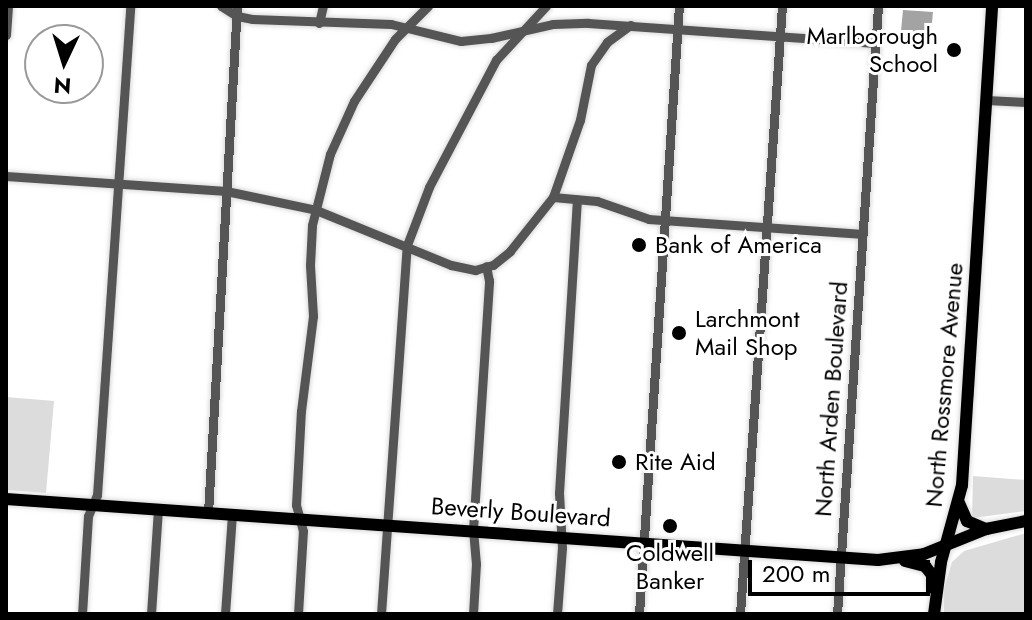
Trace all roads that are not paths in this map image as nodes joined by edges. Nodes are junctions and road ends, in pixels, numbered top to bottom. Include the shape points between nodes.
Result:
1 (8, 6) edge
2 (130, 6) edge
3 (221, 6) edge
4 (323, 6) edge
5 (428, 6) edge
6 (546, 6) edge
7 (679, 6) edge
8 (782, 6) edge
9 (878, 6) edge
10 (992, 6) edge
11 (237, 11) edge
12 (319, 23) junction
13 (630, 25) junction
14 (407, 26) junction
15 (678, 29) junction
16 (523, 31) junction
17 (6, 35) edge
18 (780, 36) junction
19 (875, 43) junction
20 (986, 100) junction
21 (1026, 102) edge
22 (6, 176) edge
23 (119, 184) junction
24 (226, 191) junction
25 (553, 197) junction
26 (577, 200) junction
27 (316, 210) junction
28 (665, 221) junction
29 (766, 227) junction
30 (862, 234) junction
31 (407, 245) junction
32 (486, 266) junction
33 (6, 499) edge
34 (959, 502) junction
35 (92, 505) junction
36 (158, 509) junction
37 (208, 513) junction
38 (232, 514) junction
39 (300, 519) junction
40 (1026, 521) edge
41 (389, 524) junction
42 (986, 529) junction
43 (473, 530) junction
44 (561, 537) junction
45 (644, 543) junction
46 (946, 545) junction
47 (744, 551) junction
48 (841, 557) junction
49 (878, 560) junction
50 (934, 608) edge
51 (82, 614) edge
52 (151, 614) edge
53 (225, 614) edge
54 (298, 614) edge
55 (381, 614) edge
56 (473, 614) edge
57 (557, 614) edge
58 (639, 614) edge
59 (740, 614) edge
60 (837, 614) edge

1 - 17 street
2 - 23 street
3 - 11 street
4 - 12 street
5 - 14 street
6 - 16 street
7 - 15 street
8 - 18 street
9 - 19 street, North Arden Boulevard
10 - 20 main road, North Rossmore Avenue
11 - 12 street
11 - 24 street
12 - 14 street
13 - 15 street
13 - 16 street via 553,24
13 - 25 street via 607,42 591,65 580,120
14 - 16 street via 461,41
14 - 27 street via 347,114
15 - 18 street
15 - 28 street
16 - 31 street via 496,60 429,187
18 - 19 street
18 - 29 street
19 - 30 street, North Arden Boulevard
20 - 21 street
20 - 34 main road, North Rossmore Avenue
22 - 23 street
23 - 24 street
23 - 35 street via 97,495
24 - 27 street
24 - 37 street
25 - 26 street
25 - 32 street via 518,243
26 - 28 street
26 - 44 street via 559,493
27 - 31 street
27 - 39 street via 310,245 312,341 301,411 296,505
28 - 29 street
28 - 45 street
29 - 30 street
29 - 47 street
30 - 48 street, North Arden Boulevard
31 - 32 street via 466,270
31 - 41 street
32 - 43 street
33 - 35 main road, Beverly Boulevard
34 - 42 main road via 967,521
34 - 46 main road, North Rossmore Avenue
35 - 36 main road, Beverly Boulevard
35 - 51 street
36 - 37 main road, Beverly Boulevard
36 - 52 street
37 - 38 main road, Beverly Boulevard
38 - 39 main road, Beverly Boulevard
38 - 53 street
39 - 41 main road, Beverly Boulevard
39 - 54 street
40 - 42 main road, Beverly Boulevard
41 - 43 main road, Beverly Boulevard
41 - 55 street
42 - 46 main road, Beverly Boulevard
43 - 44 main road, Beverly Boulevard
43 - 56 street
44 - 45 main road, Beverly Boulevard
44 - 57 street
45 - 47 main road, Beverly Boulevard
45 - 58 street
46 - 49 main road, Beverly Boulevard
46 - 50 main road, North Rossmore Avenue
47 - 48 main road, Beverly Boulevard
47 - 59 street
48 - 49 main road, Beverly Boulevard
48 - 60 street, North Arden Boulevard
49 - 50 main road via 925,566 932,575

